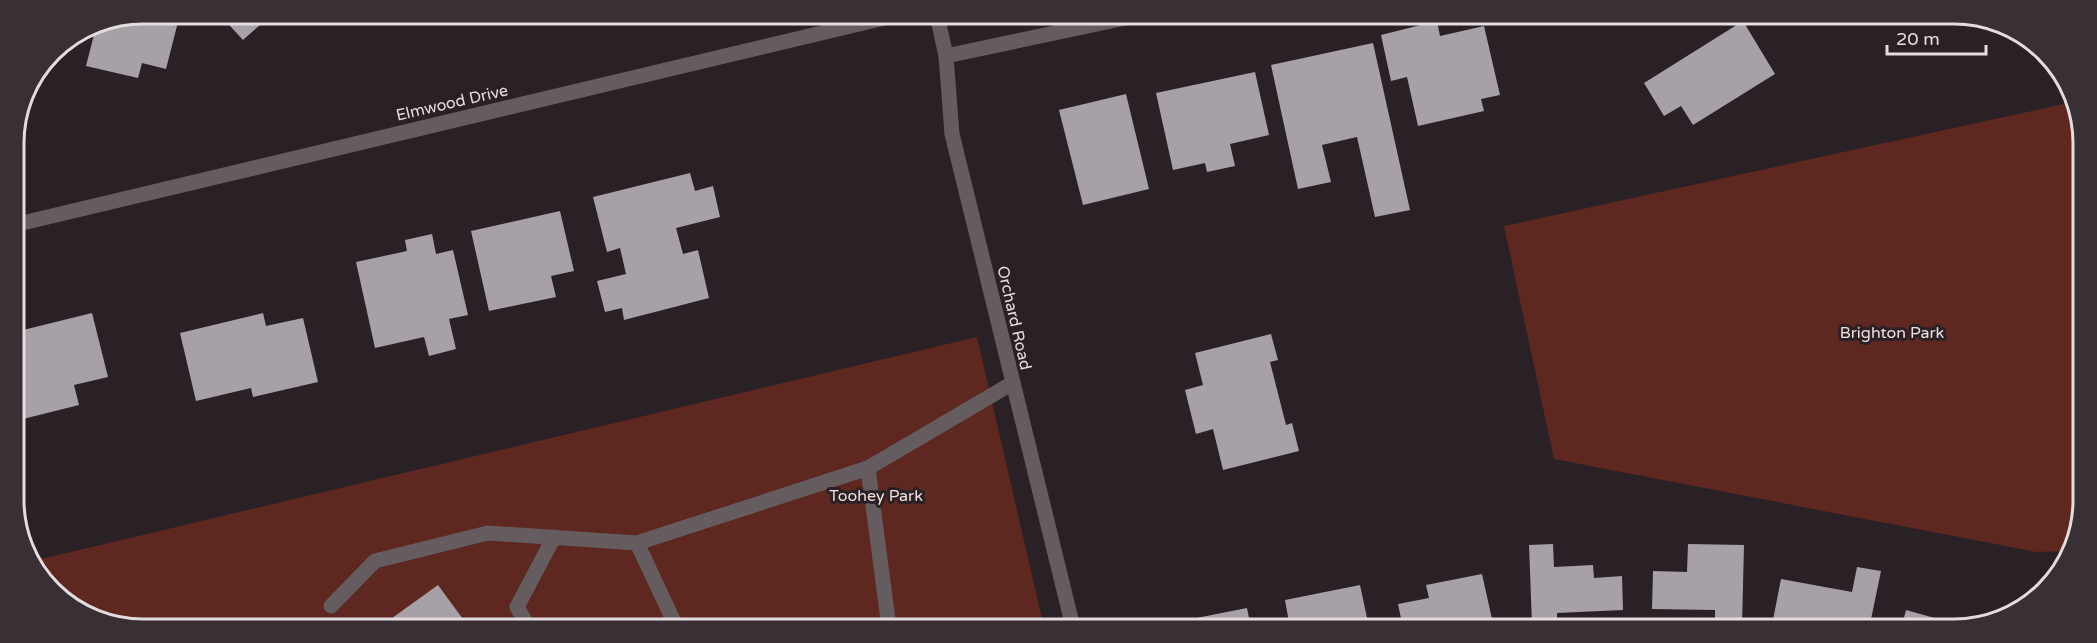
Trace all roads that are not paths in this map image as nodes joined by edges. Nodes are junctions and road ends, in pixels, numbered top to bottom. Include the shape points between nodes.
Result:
1 (859, 24) edge
2 (939, 24) edge
3 (1097, 24) edge
4 (946, 56) junction
5 (24, 223) edge
6 (1011, 384) junction
7 (868, 468) junction
8 (554, 537) junction
9 (637, 543) junction
10 (331, 606) dead end
11 (524, 619) edge
12 (673, 619) edge
13 (888, 619) edge
14 (1071, 619) edge

1 - 5 street, Elmwood Drive
2 - 4 street, Orchard Road
3 - 4 street
4 - 6 street, Orchard Road via 951,134
6 - 7 street
6 - 14 street, Orchard Road
7 - 9 street
7 - 13 street
8 - 9 street
8 - 10 street via 488,533 375,561
8 - 11 street via 517,607
9 - 12 street

